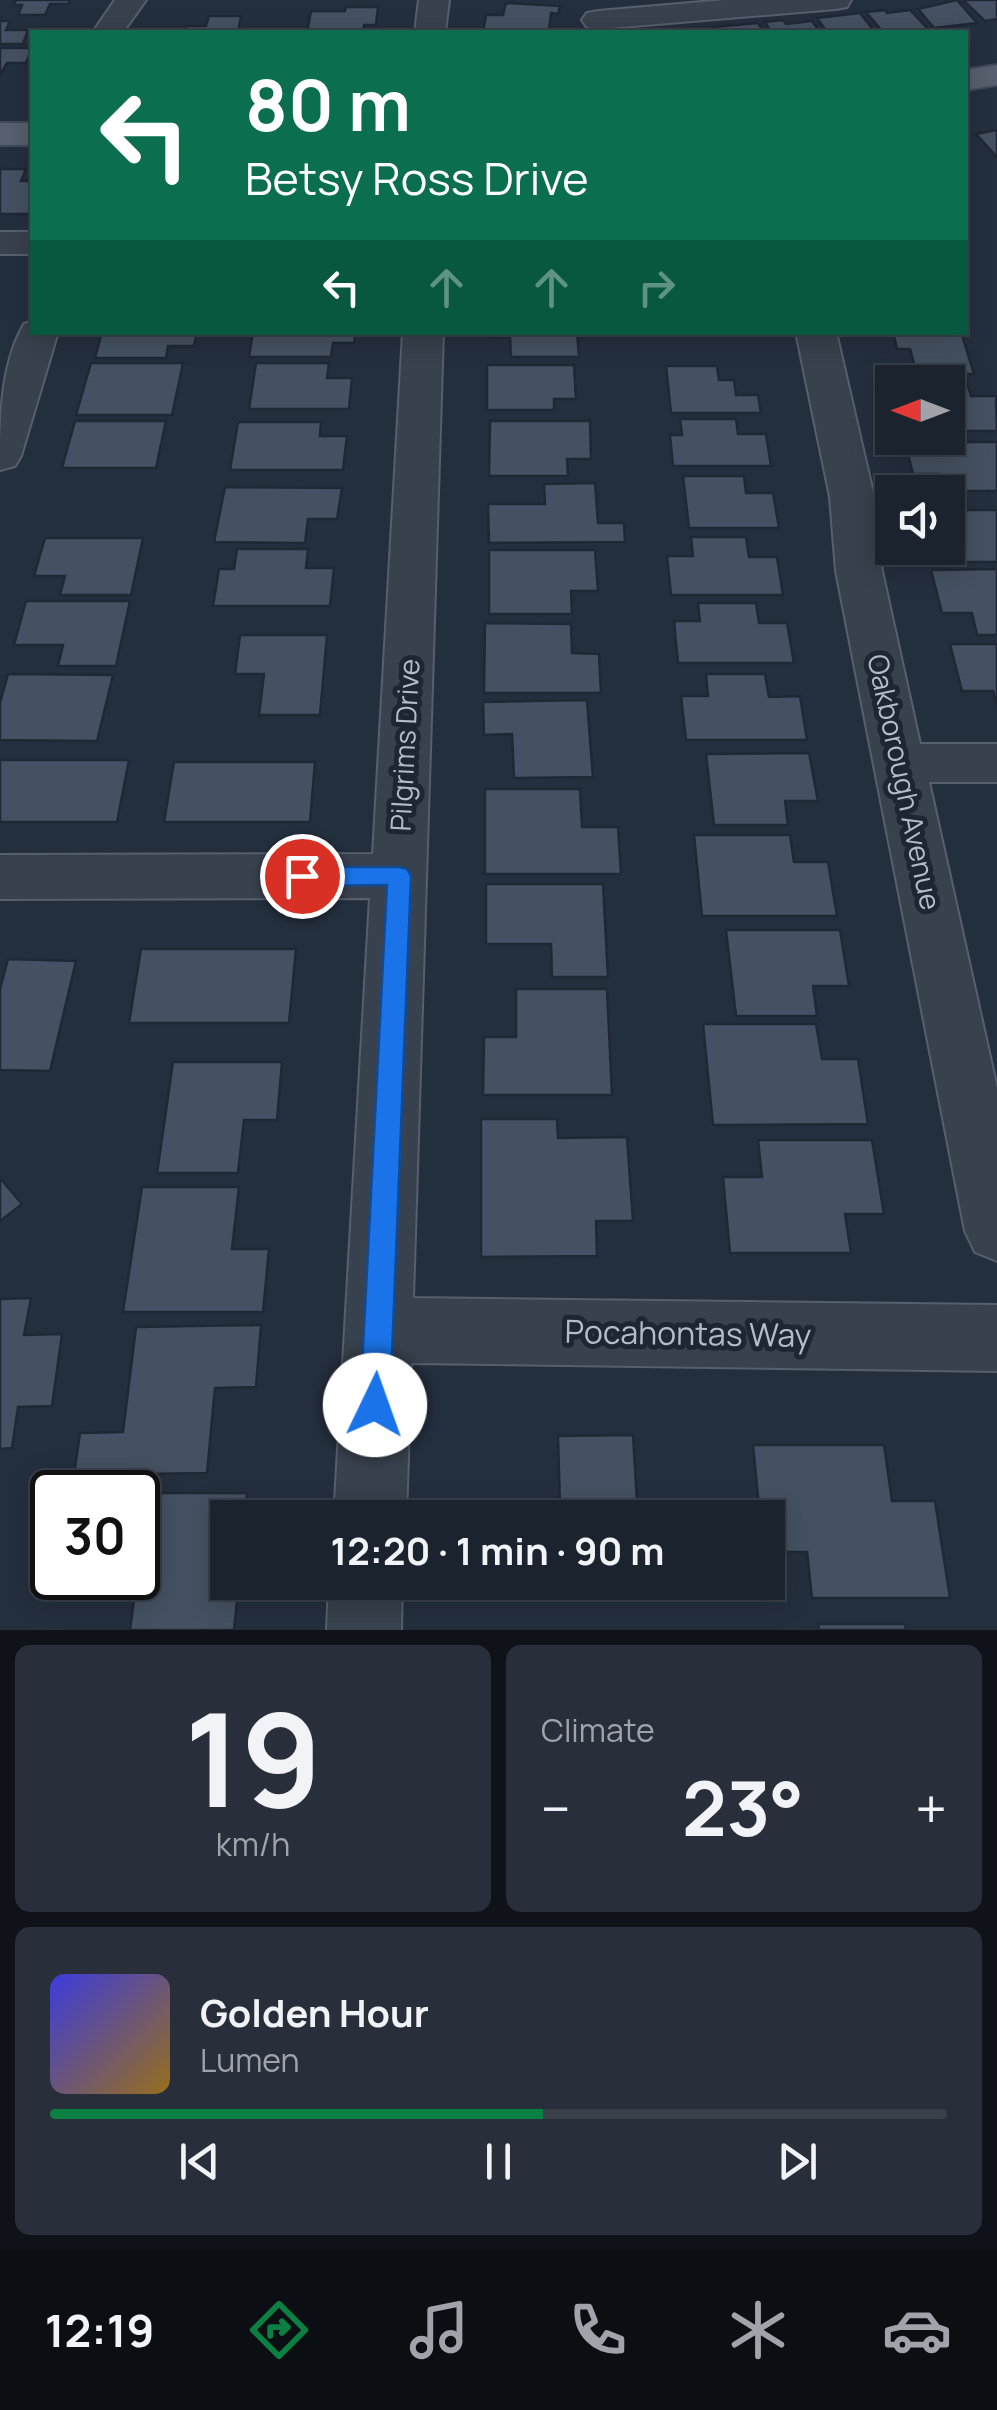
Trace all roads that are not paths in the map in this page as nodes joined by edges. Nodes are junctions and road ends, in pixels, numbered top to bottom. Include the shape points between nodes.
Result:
1 (131, 0) edge
2 (434, 0) edge
3 (836, 0) edge
4 (753, 4) edge
5 (598, 20) dead end
6 (109, 30) edge
7 (430, 30) edge
8 (997, 75) edge
9 (968, 80) edge
10 (0, 104) edge
11 (30, 104) edge
12 (0, 134) edge
13 (30, 134) edge
14 (30, 243) edge
15 (0, 244) edge
16 (37, 335) edge
17 (423, 335) edge
18 (817, 335) edge
19 (0, 456) edge
20 (900, 762) junction
21 (997, 762) edge
22 (399, 876) junction
23 (0, 878) edge
24 (997, 1231) edge
25 (379, 1330) junction
26 (997, 1338) edge
27 (371, 1500) edge
28 (365, 1600) edge
29 (364, 1630) edge

1 - 6 street
2 - 7 street
3 - 4 street
4 - 5 street
8 - 9 main road
10 - 11 main road
12 - 13 main road
14 - 15 street
16 - 19 street
17 - 22 street, Pilgrims Drive
18 - 20 street, Oakborough Avenue
20 - 21 street
20 - 24 street, Oakborough Avenue
22 - 23 street
22 - 25 street, Pilgrims Drive
25 - 26 street, Pocahontas Way
25 - 27 street, Pilgrims Drive
28 - 29 street

